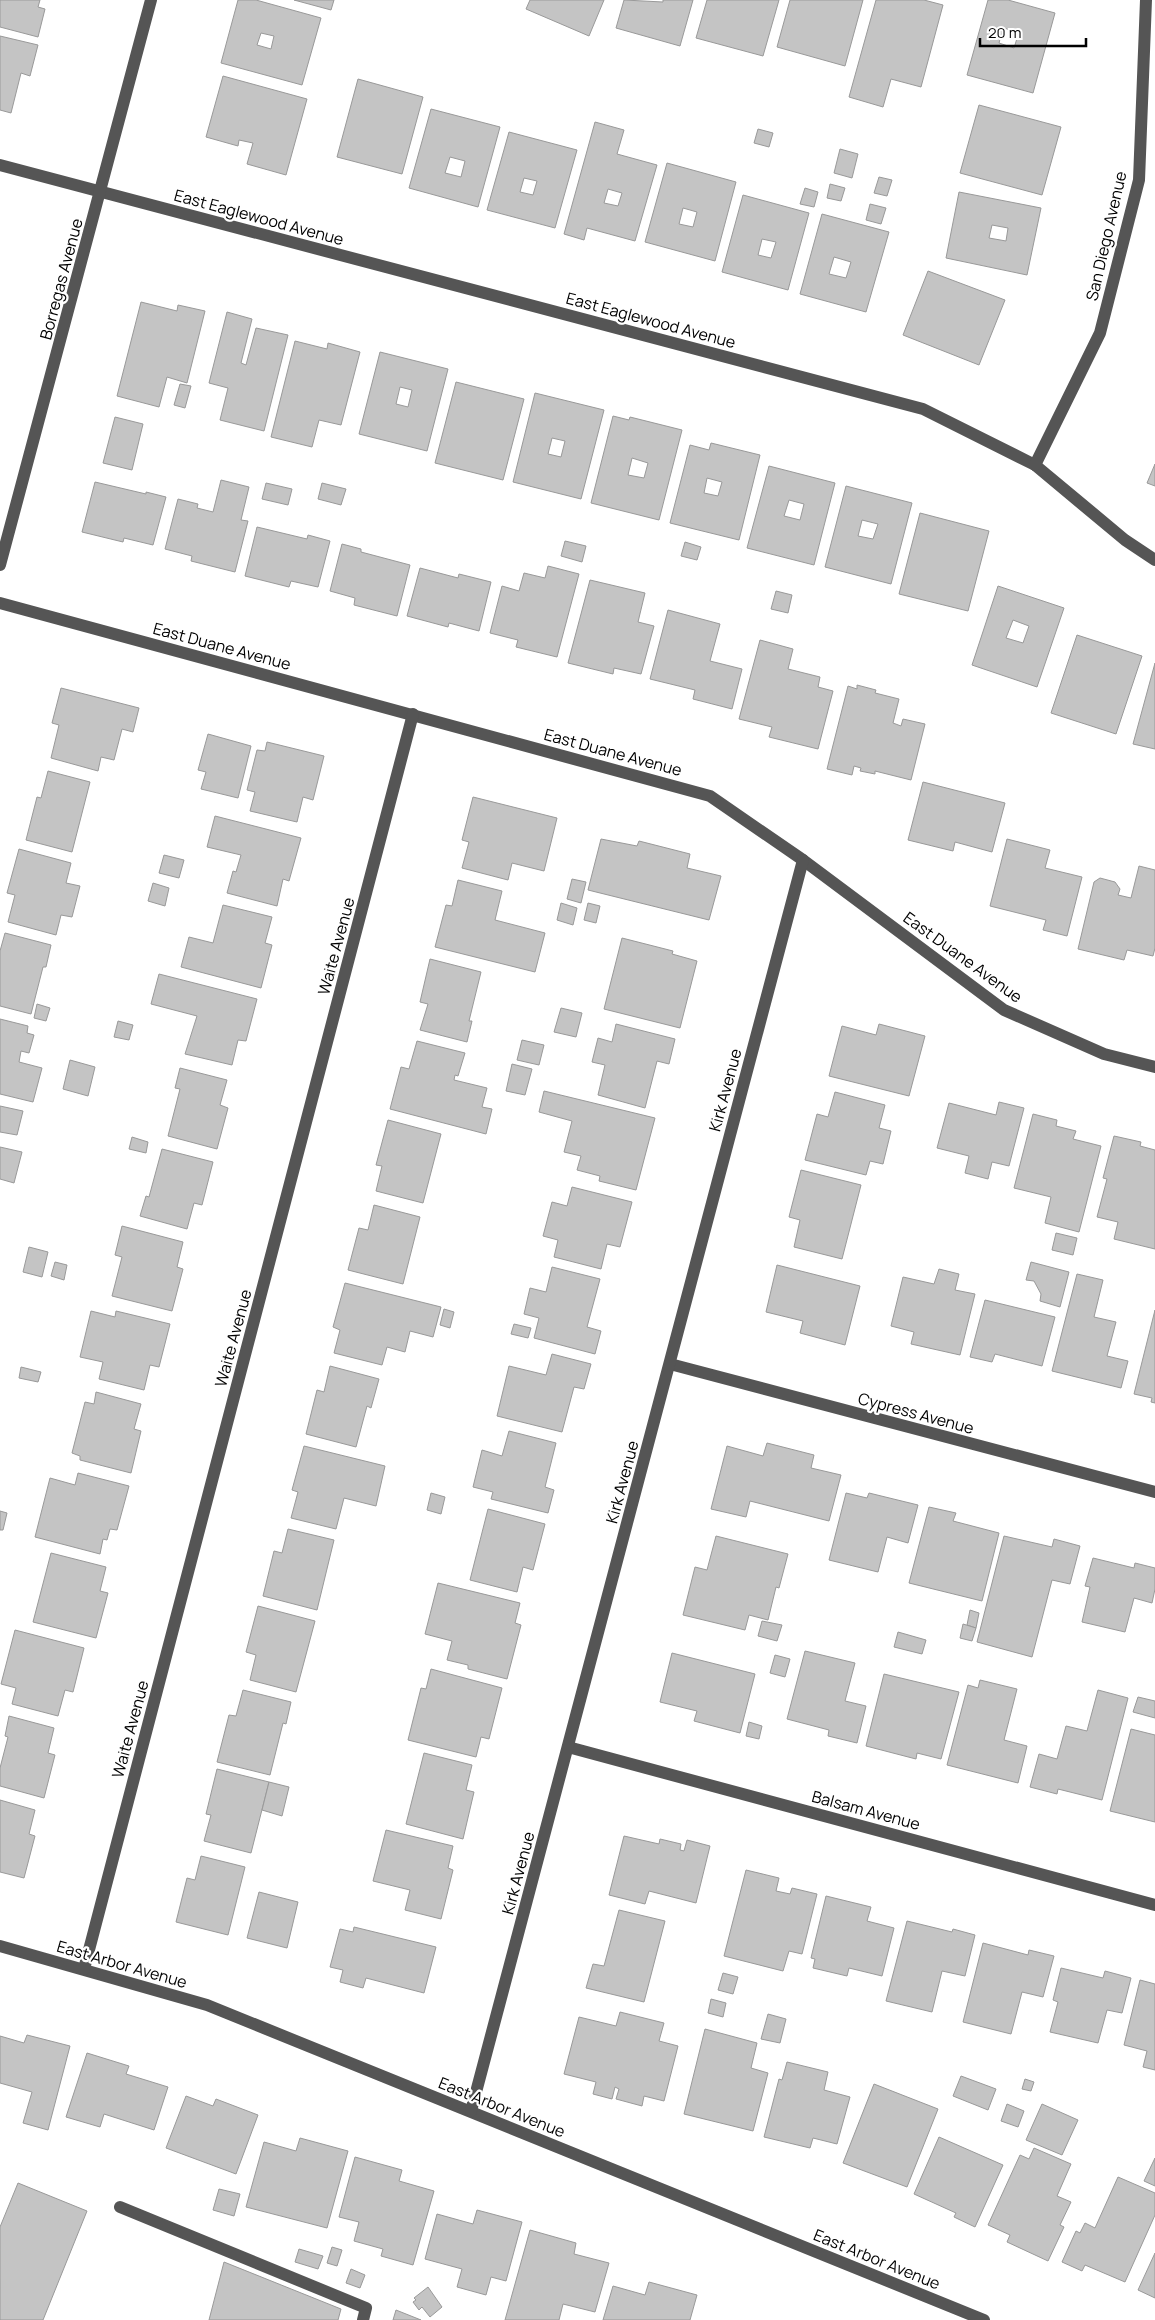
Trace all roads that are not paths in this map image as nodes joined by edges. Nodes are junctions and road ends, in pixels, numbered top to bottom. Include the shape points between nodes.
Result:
1 (151, 0) edge
2 (1146, 0) edge
3 (0, 166) edge
4 (101, 193) junction
5 (1035, 465) junction
6 (1155, 560) edge
7 (0, 565) edge
8 (0, 603) edge
9 (412, 714) junction
10 (803, 860) junction
11 (1155, 1067) edge
12 (670, 1364) junction
13 (1155, 1492) edge
14 (568, 1747) junction
15 (1155, 1905) edge
16 (0, 1946) edge
17 (84, 1969) junction
18 (471, 2112) junction
19 (120, 2206) dead end
20 (363, 2320) edge
21 (984, 2320) edge

1 - 4 street, Borregas Avenue
2 - 5 street, San Diego Avenue via 1139,180 1100,333
3 - 4 street, East Eaglewood Avenue
4 - 5 street, East Eaglewood Avenue via 923,409
4 - 7 street, Borregas Avenue
5 - 6 street, East Eaglewood Avenue via 1125,540
8 - 9 street, East Duane Avenue
9 - 10 street, East Duane Avenue via 710,796
9 - 17 street, Waite Avenue
10 - 11 street, East Duane Avenue via 1004,1010 1104,1054
10 - 12 street, Kirk Avenue
12 - 13 street, Cypress Avenue
12 - 14 street, Kirk Avenue
14 - 15 street, Balsam Avenue
14 - 18 street, Kirk Avenue
16 - 17 street, East Arbor Avenue
17 - 18 street, East Arbor Avenue via 207,2005
18 - 21 street, East Arbor Avenue
19 - 20 street via 366,2308

